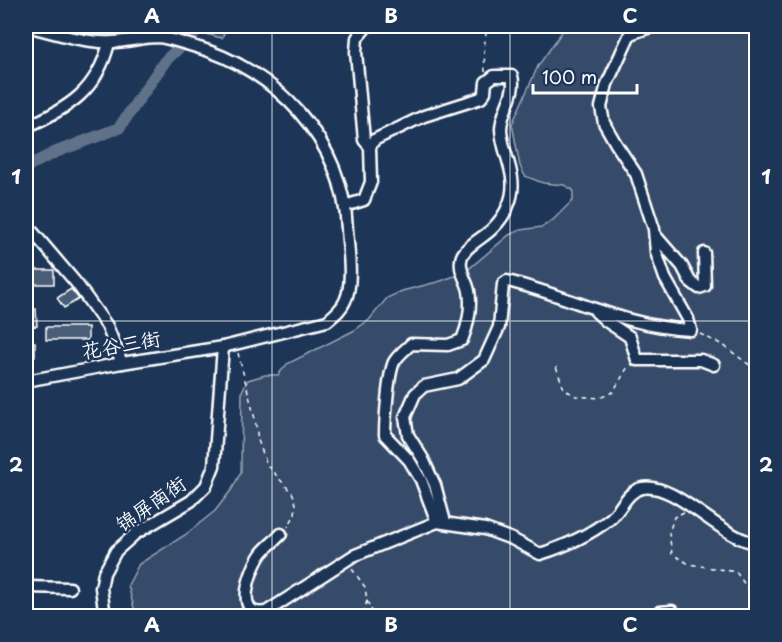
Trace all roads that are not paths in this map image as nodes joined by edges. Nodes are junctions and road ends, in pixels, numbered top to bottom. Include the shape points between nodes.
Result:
1 (27, 26) edge
2 (367, 26) edge
3 (654, 26) edge
4 (109, 43) junction
5 (26, 127) edge
6 (370, 147) junction
7 (345, 206) junction
8 (26, 225) edge
9 (655, 235) junction
10 (704, 254) dead end
11 (589, 306) junction
12 (223, 347) junction
13 (122, 363) junction
14 (714, 365) dead end
15 (26, 381) edge
16 (441, 522) junction
17 (281, 534) road end
18 (756, 543) edge
19 (26, 587) edge
20 (70, 588) dead end
21 (105, 616) edge
22 (653, 616) edge
23 (679, 616) edge

1 - 4 street
2 - 6 street via 357,38 356,52 363,140
3 - 9 street via 630,34 601,107 604,123 636,174
4 - 5 street via 99,72 82,95 59,112
4 - 7 street, 花谷三街 via 158,37 205,50 258,75 302,115 323,144 337,172
6 - 7 street via 370,182 364,200
6 - 16 street via 381,136 424,116 481,98 486,82 494,76 513,77 501,130 513,182 512,194 494,227 460,260 469,291 468,320 462,340 448,345 411,344 393,364 385,435 409,460
7 - 12 street, 花谷三街 via 349,290 338,312 327,321
8 - 13 street via 77,284 106,326
9 - 10 street via 699,288 705,286
9 - 11 street via 665,278 691,330 645,325
11 - 14 street via 630,337 637,360 701,360
11 - 16 street via 507,281 503,284 499,327 484,360 458,379 424,386 415,393 405,417 408,435 435,485
12 - 13 street, 花谷三街
12 - 21 street, 锦屏南街 via 214,466 206,486 191,501 135,534 116,551 101,588
13 - 15 street, 花谷三街
16 - 17 street via 349,559 266,612 255,611 246,602 248,586 260,555
16 - 18 street via 485,529 540,554 590,534 612,517 633,492 651,487 681,499 741,540
19 - 20 street
22 - 23 street via 672,611

